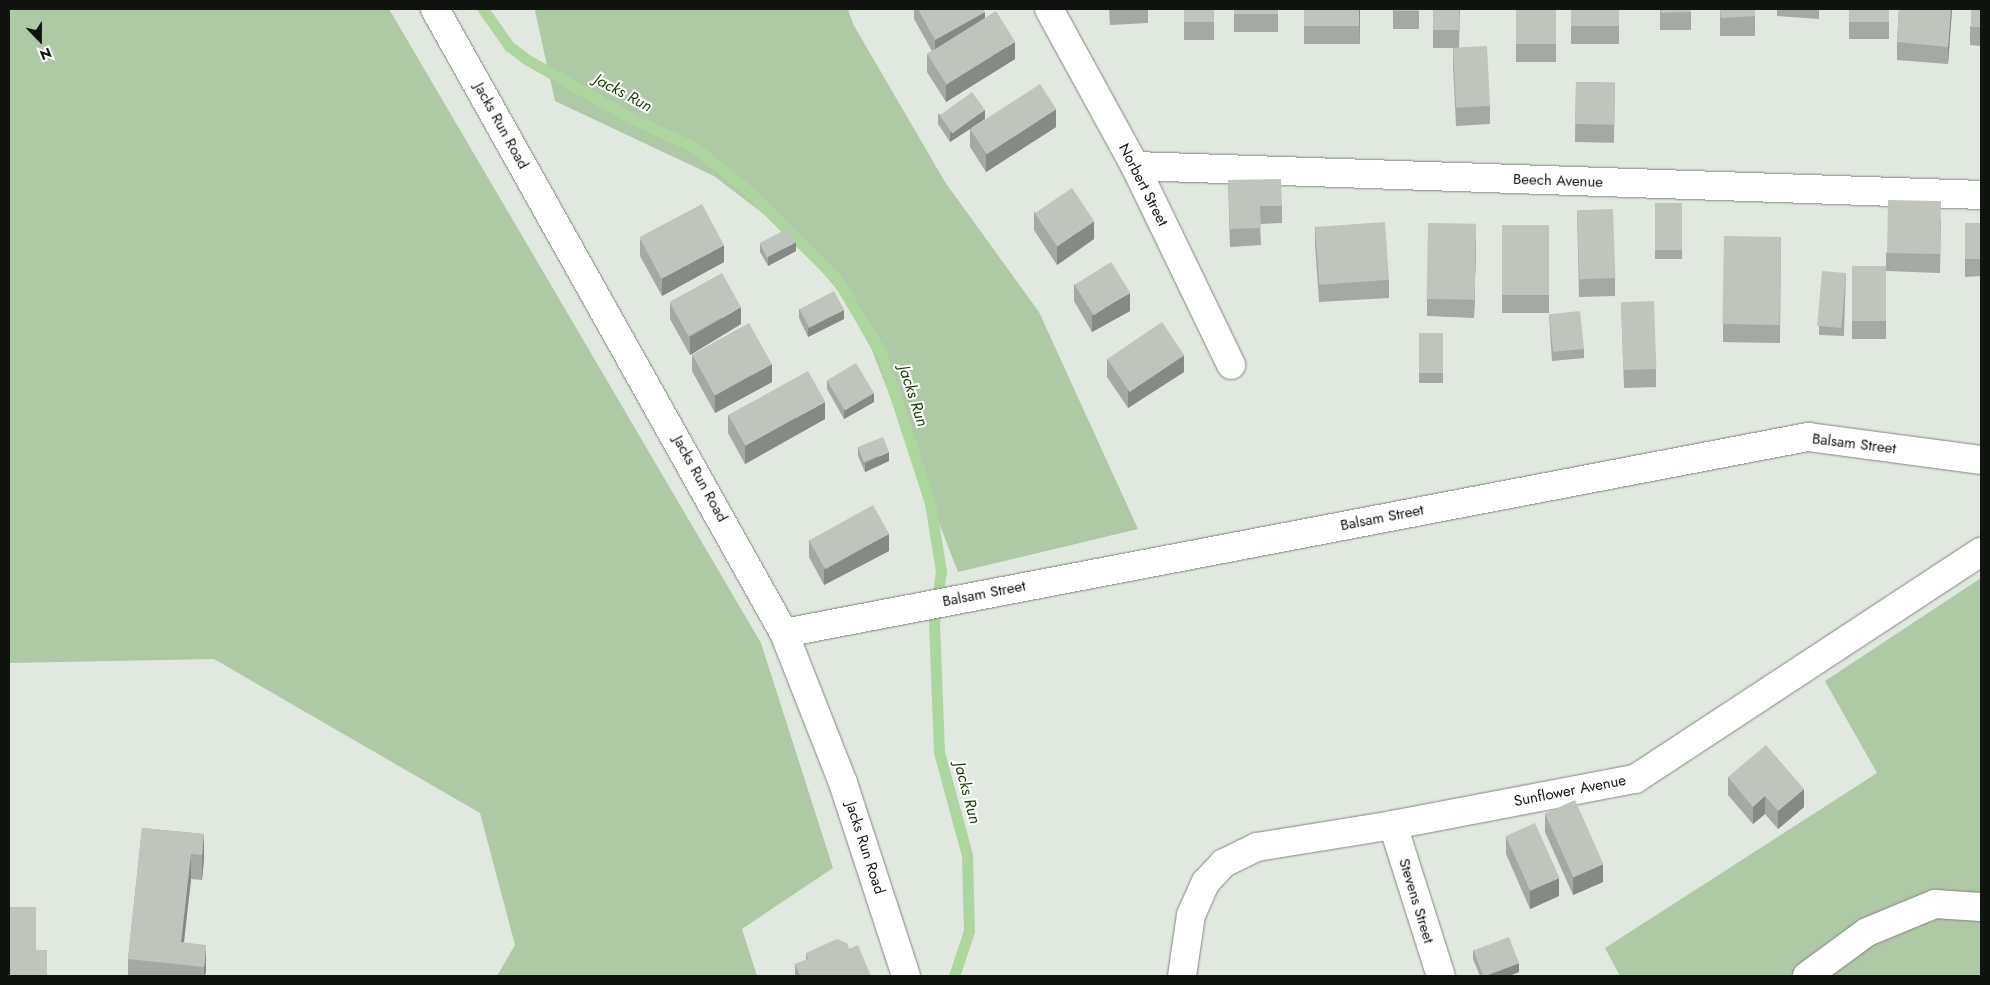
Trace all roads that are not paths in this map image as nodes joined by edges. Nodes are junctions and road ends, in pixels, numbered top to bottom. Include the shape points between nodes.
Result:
1 (435, 9) edge
2 (1049, 9) edge
3 (1134, 166) junction
4 (1981, 195) edge
5 (1231, 365) dead end
6 (1981, 460) edge
7 (1981, 552) edge
8 (784, 633) junction
9 (1393, 825) junction
10 (1981, 907) edge
11 (906, 972) edge
12 (1182, 976) edge
13 (1440, 976) edge
14 (1807, 976) edge

1 - 8 street, Jacks Run Road
2 - 3 street, Norbert Street
3 - 4 street, Beech Avenue
3 - 5 street, Norbert Street
6 - 8 street, Balsam Street via 1808,437
7 - 9 street, Sunflower Avenue via 1635,779
8 - 11 street, Jacks Run Road via 843,783
9 - 12 street, Sunflower Avenue via 1257,847 1224,863 1206,882 1191,915
9 - 13 street, Stevens Street
10 - 14 street via 1935,904 1866,932

